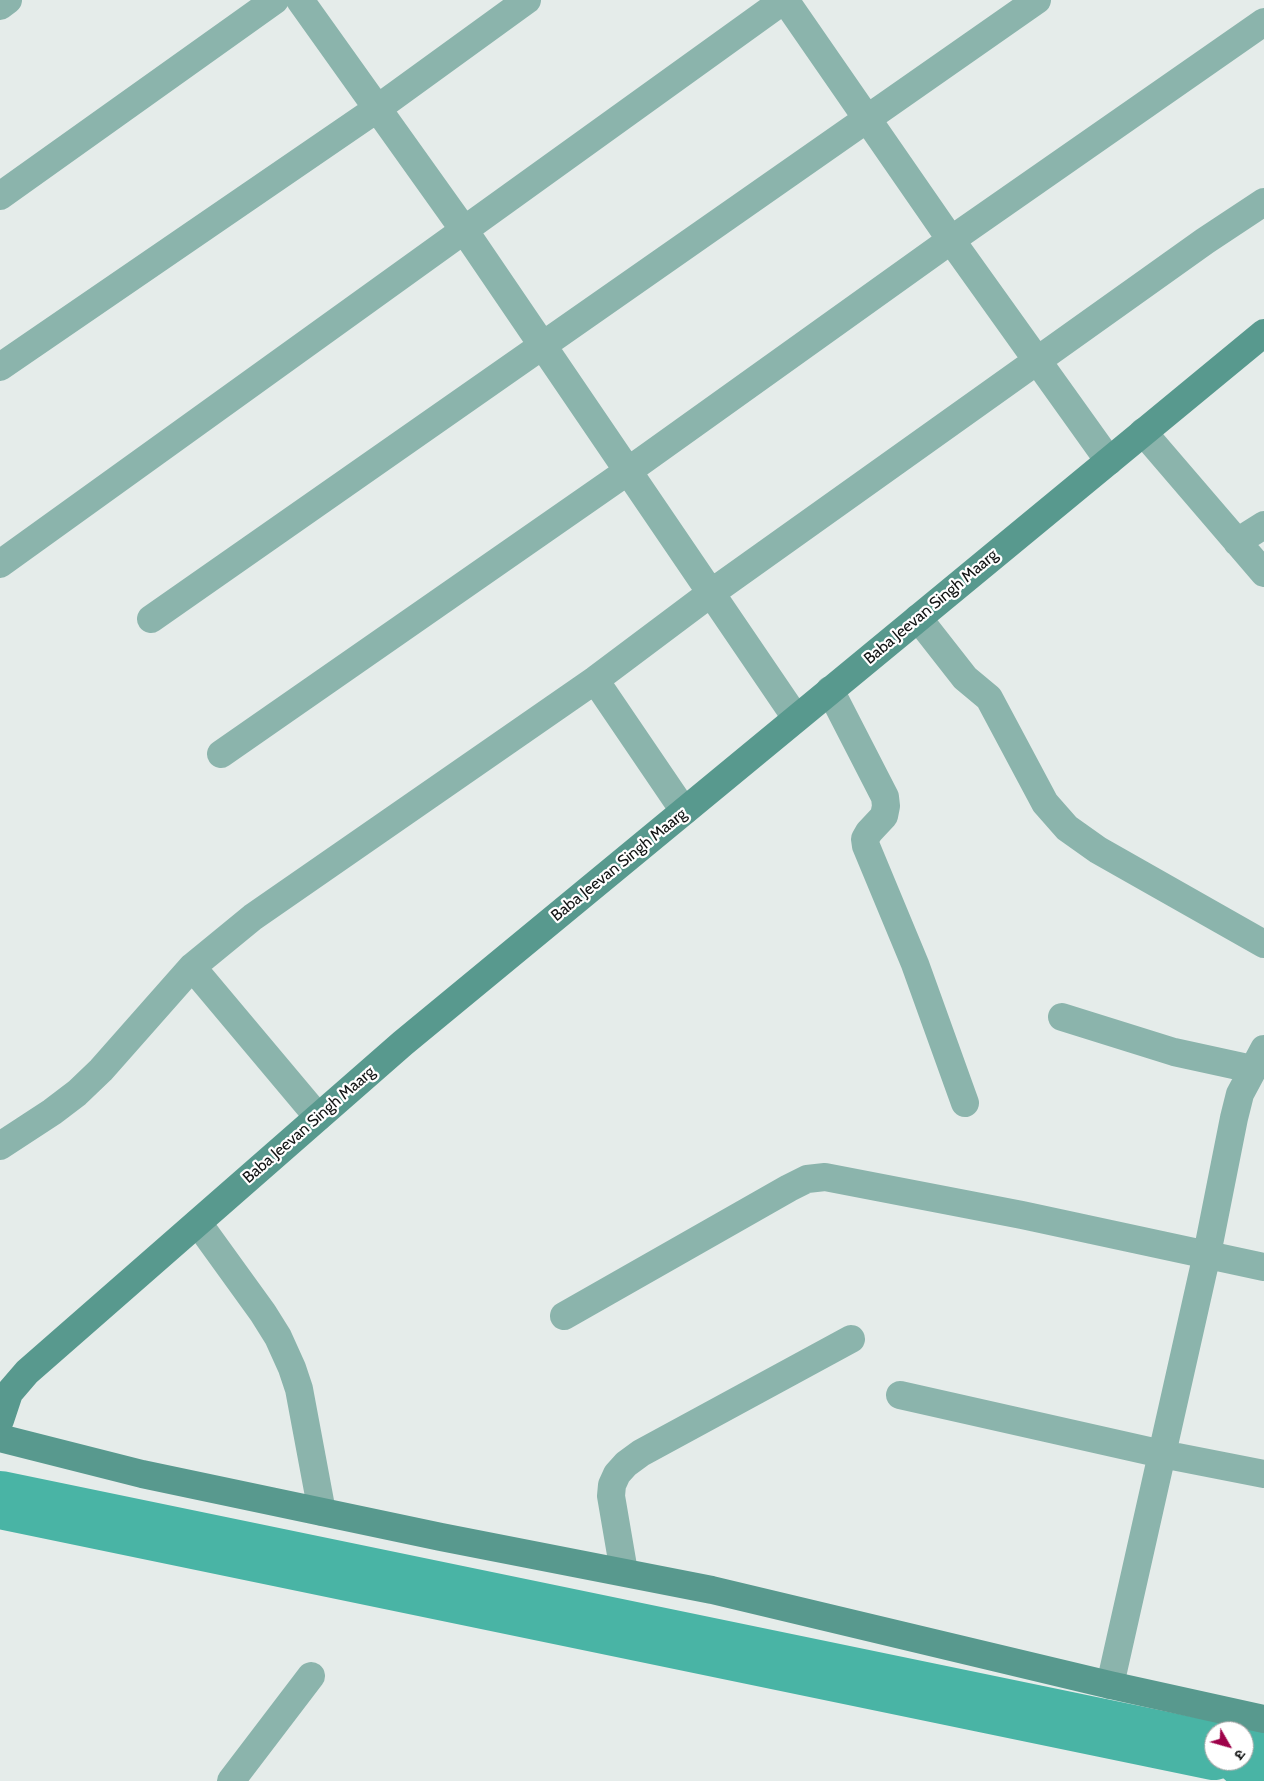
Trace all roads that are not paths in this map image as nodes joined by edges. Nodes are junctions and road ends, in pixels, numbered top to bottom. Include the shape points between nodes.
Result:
1 (8, 0) edge
2 (275, 0) edge
3 (300, 0) edge
4 (527, 0) edge
5 (784, 0) edge
6 (1037, 0) edge
7 (0, 6) edge
8 (1264, 22) edge
9 (378, 108) junction
10 (868, 119) junction
11 (0, 196) edge
12 (1264, 202) edge
13 (464, 230) junction
14 (951, 240) junction
15 (1264, 332) edge
16 (542, 345) junction
17 (1037, 362) junction
18 (0, 367) edge
19 (1143, 432) junction
20 (1108, 461) junction
21 (628, 471) junction
22 (1264, 525) edge
23 (1237, 542) junction
24 (0, 564) edge
25 (1264, 573) edge
26 (711, 593) junction
27 (918, 618) junction
28 (151, 619) dead end
29 (595, 680) junction
30 (830, 690) junction
31 (796, 718) junction
32 (221, 754) dead end
33 (684, 811) junction
34 (1264, 944) edge
35 (192, 967) junction
36 (1062, 1017) dead end
37 (1258, 1059) edge
38 (965, 1103) dead end
39 (318, 1117) junction
40 (0, 1146) edge
41 (198, 1222) junction
42 (1207, 1254) junction
43 (1264, 1267) edge
44 (564, 1316) dead end
45 (851, 1339) dead end
46 (900, 1395) dead end
47 (0, 1420) edge
48 (0, 1438) edge
49 (1162, 1454) junction
50 (1264, 1474) edge
51 (322, 1512) junction
52 (624, 1572) junction
53 (312, 1676) dead end
54 (1110, 1685) junction
55 (1264, 1719) edge
56 (231, 1781) edge

1 - 7 street
2 - 11 street
3 - 9 street
4 - 9 street
5 - 10 street
5 - 13 street
6 - 10 street
8 - 14 street
9 - 13 street
9 - 18 street
10 - 14 street
10 - 16 street
12 - 17 street
13 - 16 street
13 - 24 street
14 - 17 street
14 - 21 street
15 - 19 street, Baba Jeevan Singh Maarg
16 - 21 street
16 - 28 street
17 - 20 street
17 - 26 street
19 - 20 street, Baba Jeevan Singh Maarg
19 - 23 street
20 - 27 street, Baba Jeevan Singh Maarg
21 - 26 street
21 - 32 street
22 - 23 street
23 - 25 street
26 - 29 street
26 - 31 street
27 - 30 street, Baba Jeevan Singh Maarg
27 - 34 street via 965,678 988,698 1045,803 1067,828 1098,850
29 - 33 street
29 - 35 street via 253,917
30 - 31 street, Baba Jeevan Singh Maarg
30 - 38 street via 884,797 884,816 869,832 866,846 915,964
31 - 33 street, Baba Jeevan Singh Maarg
33 - 39 street, Baba Jeevan Singh Maarg
35 - 39 street
35 - 40 street via 77,1093
36 - 37 street via 1174,1052
37 - 42 street via 1240,1094
39 - 41 street, Baba Jeevan Singh Maarg
41 - 47 street, Baba Jeevan Singh Maarg via 27,1372 9,1394
41 - 51 street via 263,1313 292,1368 299,1389
42 - 43 street
42 - 44 street via 841,1179 807,1179
42 - 49 street
45 - 52 street via 626,1464 617,1474 611,1496
46 - 49 street
48 - 51 street via 102,1465
49 - 50 street
49 - 54 street
51 - 52 street
52 - 54 street
53 - 56 street
54 - 55 street

